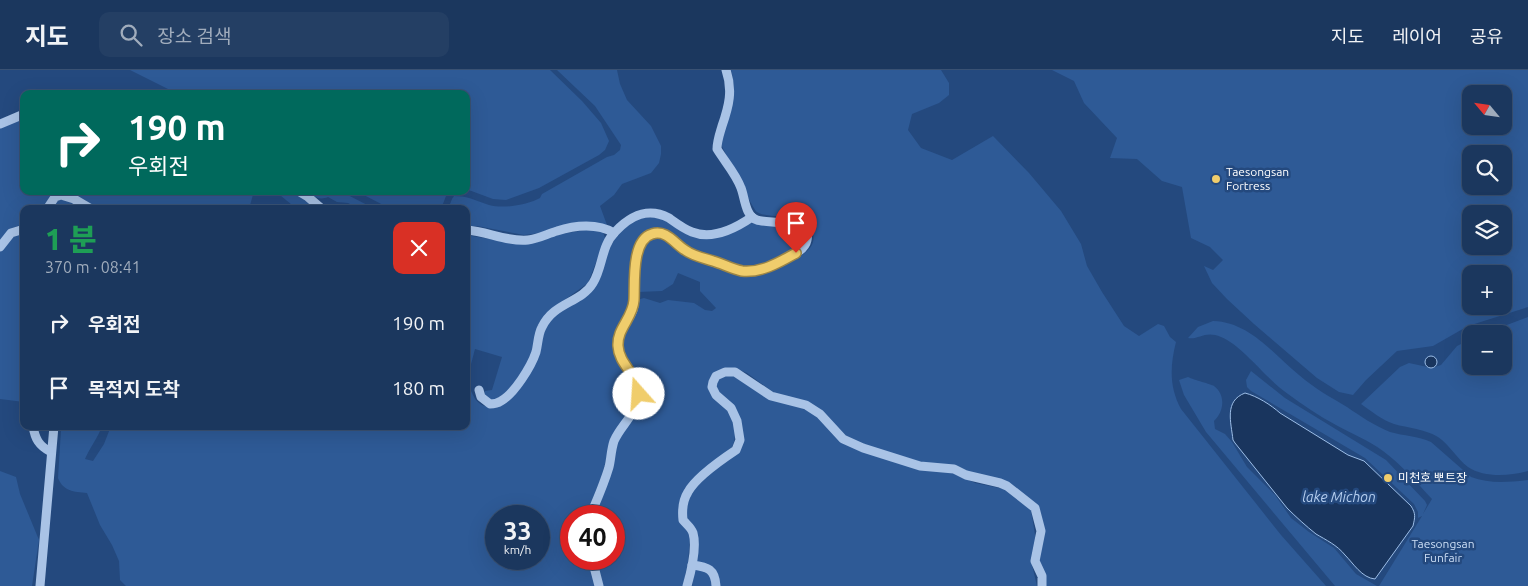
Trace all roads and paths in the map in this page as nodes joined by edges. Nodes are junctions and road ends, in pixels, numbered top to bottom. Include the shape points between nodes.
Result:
1 (726, 70) edge
2 (20, 116) edge
3 (0, 124) edge
4 (61, 195) edge
5 (61, 195) edge
6 (305, 195) edge
7 (50, 205) edge
8 (85, 205) edge
9 (317, 205) edge
10 (752, 217) junction
11 (20, 230) edge
12 (470, 231) edge
13 (614, 233) junction
14 (0, 247) edge
15 (479, 390) dead end
16 (34, 430) edge
17 (54, 430) edge
18 (51, 452) junction
19 (594, 505) edge
20 (692, 565) junction
21 (595, 570) edge
22 (40, 586) edge
23 (599, 586) edge
24 (687, 586) edge
25 (716, 586) edge
26 (1042, 586) edge

1 - 10 street via 730,97 717,149 741,187
2 - 3 street
4 - 7 street
5 - 8 street
6 - 9 street
10 - 13 street via 736,228 703,234 649,212 635,216
10 - 19 street via 806,231 805,246 770,266 743,271 690,253 664,235 652,234 643,242 635,261 633,310 618,345 622,358 637,381 639,394 631,416 613,443 606,476
11 - 14 street via 11,233
12 - 13 street via 511,240 541,238 559,230 585,226 606,228
13 - 15 street via 604,249 592,286 557,308 540,328 536,354 511,393 490,404 480,397
16 - 18 street via 35,439
17 - 18 street
18 - 22 street
20 - 24 street
20 - 25 street via 712,572
20 - 26 street via 693,533 683,520 686,494 739,445 739,430 731,408 712,388 716,376 735,372 772,396 806,405 820,414 843,439 863,448 920,466 954,469 1007,486 1035,508 1041,531 1035,561 1042,576
21 - 23 street

